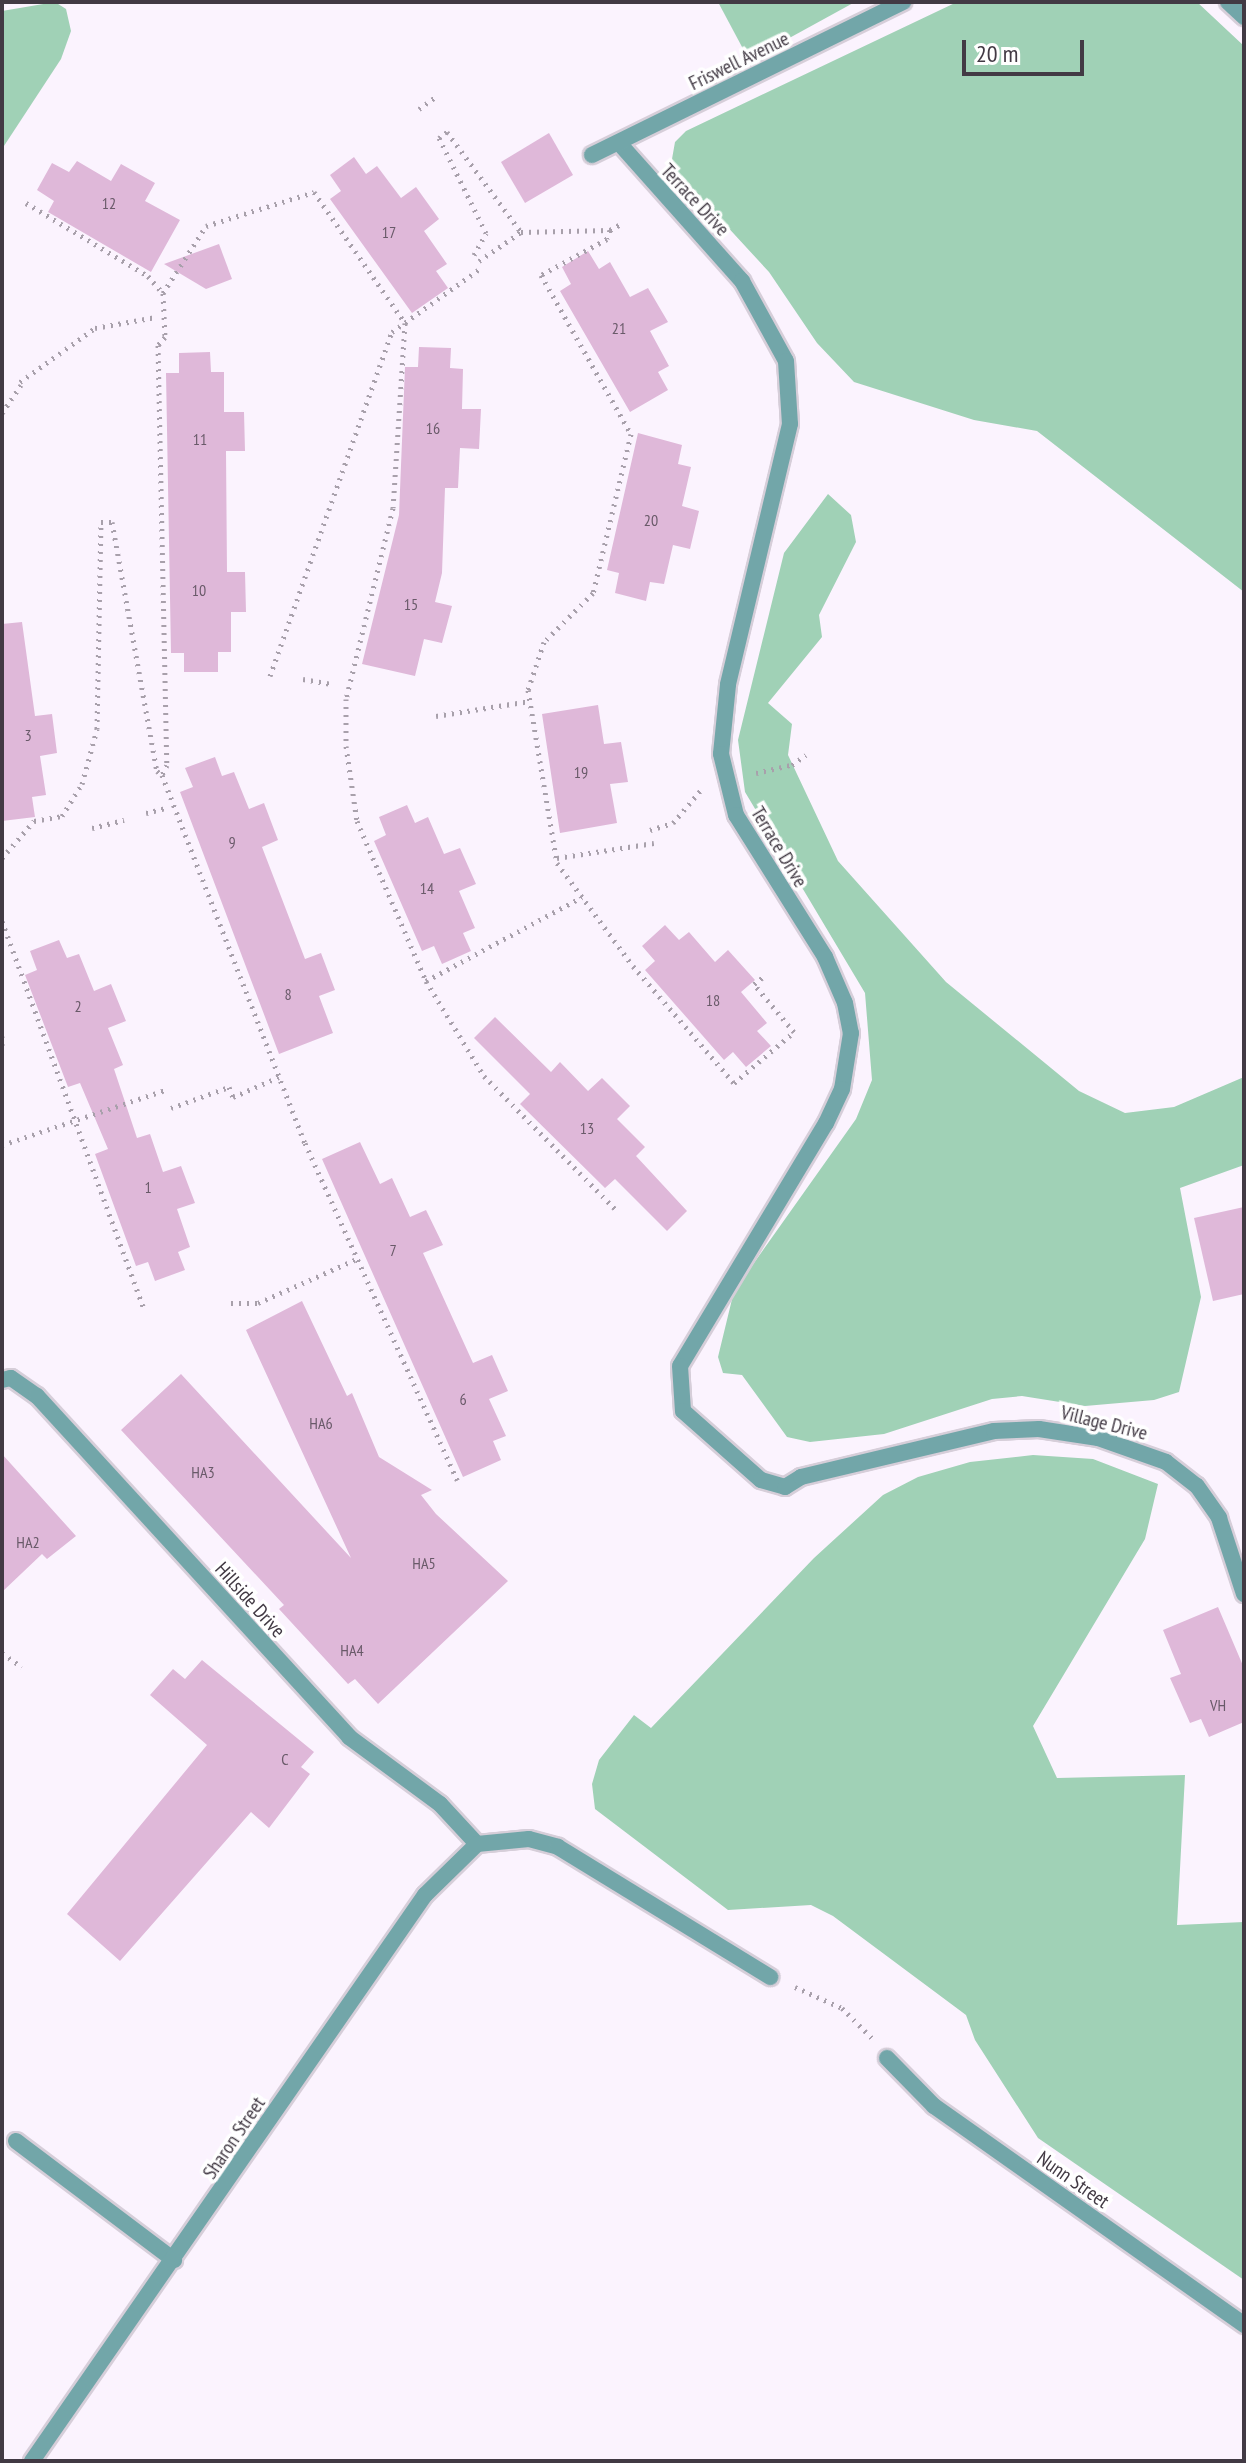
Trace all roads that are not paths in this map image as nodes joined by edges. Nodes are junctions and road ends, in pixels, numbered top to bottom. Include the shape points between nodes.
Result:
1 (903, 2) edge
2 (1228, 2) edge
3 (1244, 17) edge
4 (619, 143) junction
5 (592, 155) dead end
6 (2, 1380) edge
7 (785, 1487) joint
8 (1244, 1594) edge
9 (477, 1844) junction
10 (770, 1977) road end
11 (887, 2058) road end
12 (16, 2141) dead end
13 (174, 2260) junction
14 (1244, 2325) edge
15 (32, 2461) edge

1 - 4 street, Friswell Avenue
2 - 3 street
4 - 5 street, Friswell Avenue
4 - 7 street, Terrace Drive via 742,281 786,361 790,424 728,685 721,754 736,815 825,957 845,1003 851,1033 848,1068 826,1123 680,1366 683,1411 697,1429 761,1480
6 - 9 street, Hillside Drive via 11,1378 37,1396 341,1729 446,1809
7 - 8 street, Village Drive via 801,1477 994,1431 1039,1429 1098,1438 1166,1462 1197,1486 1219,1518
9 - 10 street via 529,1839 558,1847
9 - 13 street, Sharon Street via 425,1895
11 - 14 street, Nunn Street via 934,2106
12 - 13 street
13 - 15 street, Sharon Street

